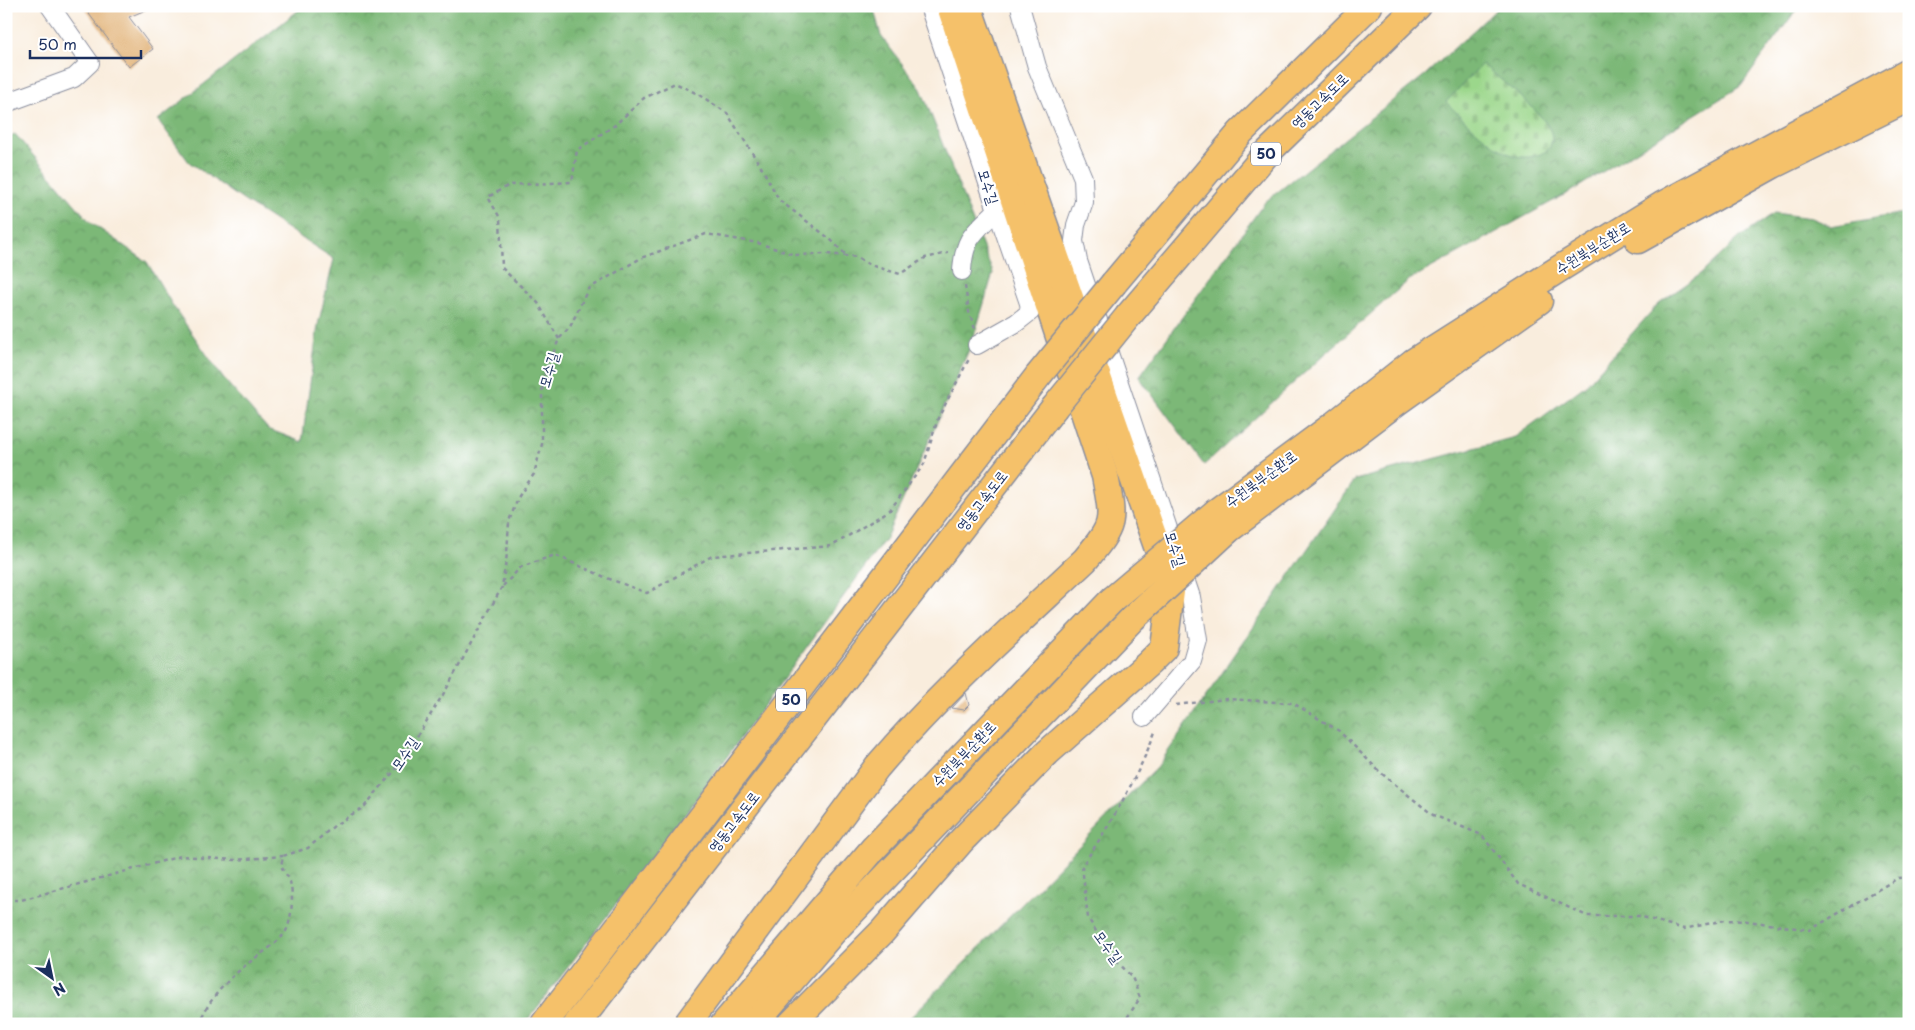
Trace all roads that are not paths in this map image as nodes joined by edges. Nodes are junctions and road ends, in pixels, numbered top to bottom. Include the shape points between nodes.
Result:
1 (50, 6) edge
2 (929, 6) edge
3 (950, 6) edge
4 (968, 6) edge
5 (1020, 6) edge
6 (1369, 6) edge
7 (1418, 6) edge
8 (1909, 72) edge
9 (1909, 98) edge
10 (6, 103) edge
11 (997, 210) junction
12 (962, 271) road end
13 (977, 345) road end
14 (1222, 521) junction
15 (1144, 717) road end
16 (544, 1024) edge
17 (577, 1024) edge
18 (687, 1024) edge
19 (724, 1024) edge
20 (754, 1024) edge
21 (791, 1024) edge

1 - 10 street via 90,63 74,78
2 - 11 street, 모수길
3 - 18 highway via 1105,476 1111,507 1110,525 1085,560 952,686 877,767
4 - 21 highway via 1166,572 1172,592 1164,648 1047,753 962,840 882,932
5 - 15 street, 모수길 via 1037,67 1083,178 1084,202 1074,241 1078,261 1191,597 1198,640 1192,661
6 - 16 highway, 영동고속도로 / 50, bridge via 1240,133 1038,376
7 - 17 highway, 영동고속도로 / 50, bridge via 1268,152 1129,315
8 - 14 highway, 수원북부순환로 via 1662,205 1413,362 1331,427
9 - 14 highway, 수원북부순환로 via 1773,165 1646,235 1547,297
11 - 12 street, 모수길 via 969,237 963,252
11 - 13 street via 1030,312
14 - 19 highway, 수원북부순환로, bridge via 1112,600 874,848
14 - 20 highway, 수원북부순환로, bridge via 832,932

